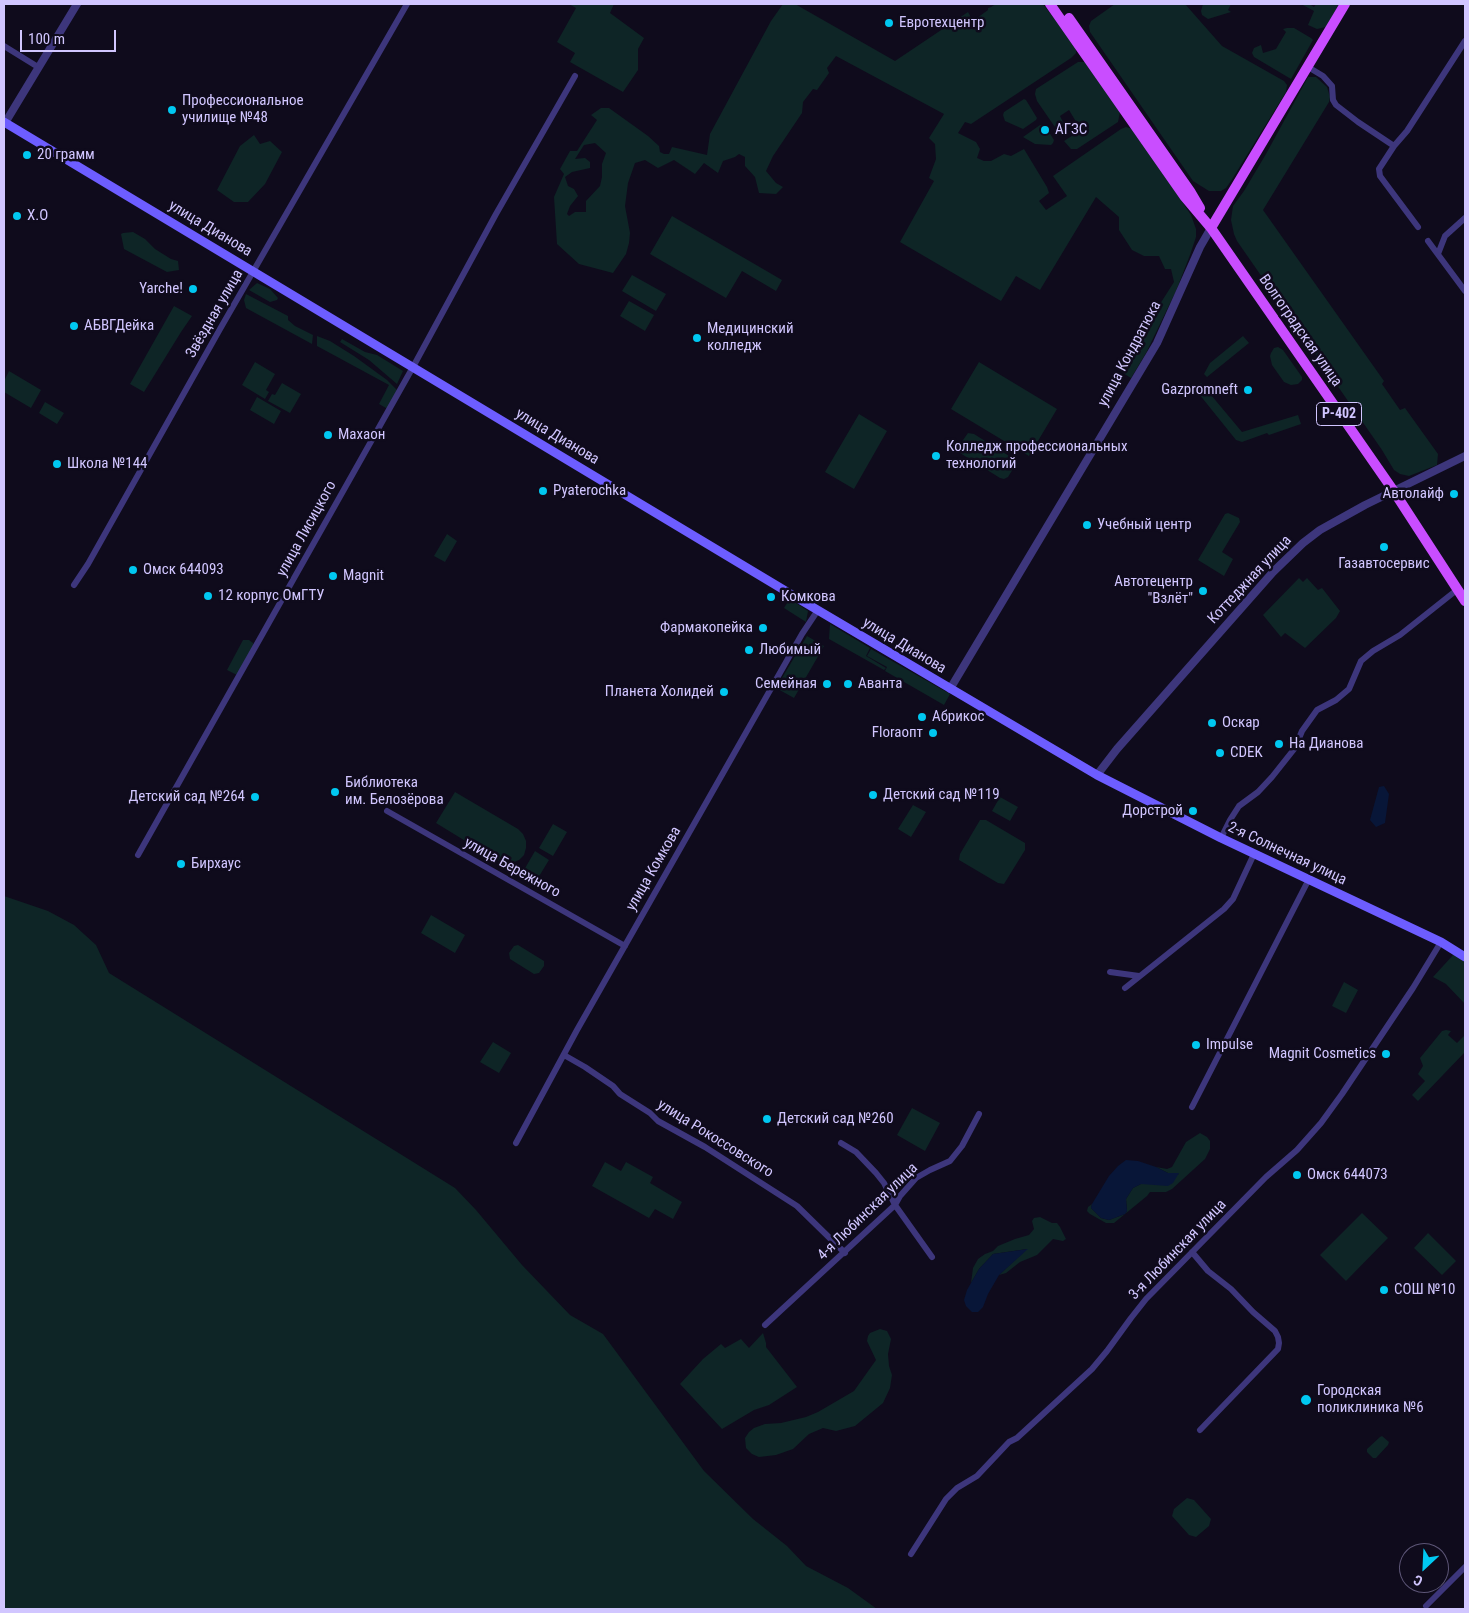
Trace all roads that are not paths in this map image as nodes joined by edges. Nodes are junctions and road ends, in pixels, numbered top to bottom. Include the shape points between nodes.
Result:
1 (77, 4) edge
2 (407, 4) edge
3 (1050, 4) edge
4 (1058, 4) edge
5 (1345, 4) edge
6 (1465, 41) edge
7 (4, 46) edge
8 (38, 67) junction
9 (1308, 67) junction
10 (575, 76) dead end
11 (4, 123) edge
12 (1394, 146) junction
13 (1465, 218) edge
14 (1418, 227) dead end
15 (1211, 228) junction
16 (1428, 241) dead end
17 (1438, 254) junction
18 (254, 272) junction
19 (1465, 291) edge
20 (413, 367) junction
21 (1465, 456) edge
22 (1393, 490) junction
23 (74, 586) dead end
24 (1458, 589) junction
25 (1465, 601) edge
26 (818, 610) junction
27 (950, 689) junction
28 (1097, 775) junction
29 (387, 811) dead end
30 (1221, 838) junction
31 (1254, 854) junction
32 (138, 855) dead end
33 (1309, 879) junction
34 (1441, 942) junction
35 (625, 946) junction
36 (1465, 957) edge
37 (1110, 972) dead end
38 (1139, 976) junction
39 (1125, 988) dead end
40 (564, 1055) junction
41 (1192, 1107) dead end
42 (979, 1114) dead end
43 (516, 1143) dead end
44 (841, 1143) dead end
45 (895, 1205) junction
46 (1192, 1252) junction
47 (845, 1253) junction
48 (932, 1257) dead end
49 (765, 1325) dead end
50 (1200, 1430) dead end
51 (911, 1554) dead end
52 (1465, 1567) edge
53 (1426, 1606) dead end

1 - 8 street
2 - 18 street, Звёздная улица
3 - 15 main road, Волгоградская улица via 1178,188
4 - 15 main road, Волгоградская улица via 1190,191
5 - 9 main road, улица Кондратюка
6 - 12 street via 1408,131
7 - 8 street
8 - 11 street
9 - 12 street via 1332,86 1336,105
9 - 15 main road, улица Кондратюка
10 - 20 street, улица Лисицкого
11 - 18 main road, улица Дианова
12 - 14 street via 1379,169 1380,176
13 - 17 street via 1445,236
15 - 22 main road, Волгоградская улица / Р-402
15 - 27 street, улица Кондратюка via 1157,343
16 - 17 street
17 - 19 street
18 - 20 main road, улица Дианова
18 - 23 street, Звёздная улица
20 - 26 main road, улица Дианова
20 - 32 street, улица Лисицкого
21 - 22 street, Коттеджная улица
22 - 24 main road, Волгоградская улица / Р-402
22 - 28 street, Коттеджная улица via 1320,530 1285,558
24 - 25 main road, Волгоградская улица / Р-402
24 - 30 street via 1400,636 1362,661 1348,689 1317,710 1295,748 1265,786 1240,806
26 - 27 main road, улица Дианова
26 - 35 street, улица Комкова
27 - 28 main road, улица Дианова
28 - 30 main road, 2-я Солнечная улица
29 - 35 street, улица Бережного
30 - 31 main road, 2-я Солнечная улица
31 - 33 main road, 2-я Солнечная улица
31 - 38 street via 1224,909
33 - 34 main road, 2-я Солнечная улица
33 - 41 street
34 - 36 main road, 2-я Солнечная улица
34 - 46 street, 3-я Любинская улица via 1321,1124
35 - 40 street, улица Комкова
37 - 38 street
38 - 39 street
40 - 43 street, улица Комкова
40 - 47 street, улица Рокоссовского via 586,1067 658,1121 797,1206
42 - 45 street, 4-я Любинская улица via 950,1161 916,1178
44 - 45 street via 856,1152 876,1173
45 - 47 street, 4-я Любинская улица
45 - 48 street
46 - 50 street via 1208,1272 1275,1331 1279,1343 1278,1349
46 - 51 street, 3-я Любинская улица via 1146,1299 1092,1369 1009,1442 977,1476 946,1499
47 - 49 street, 4-я Любинская улица
52 - 53 street

